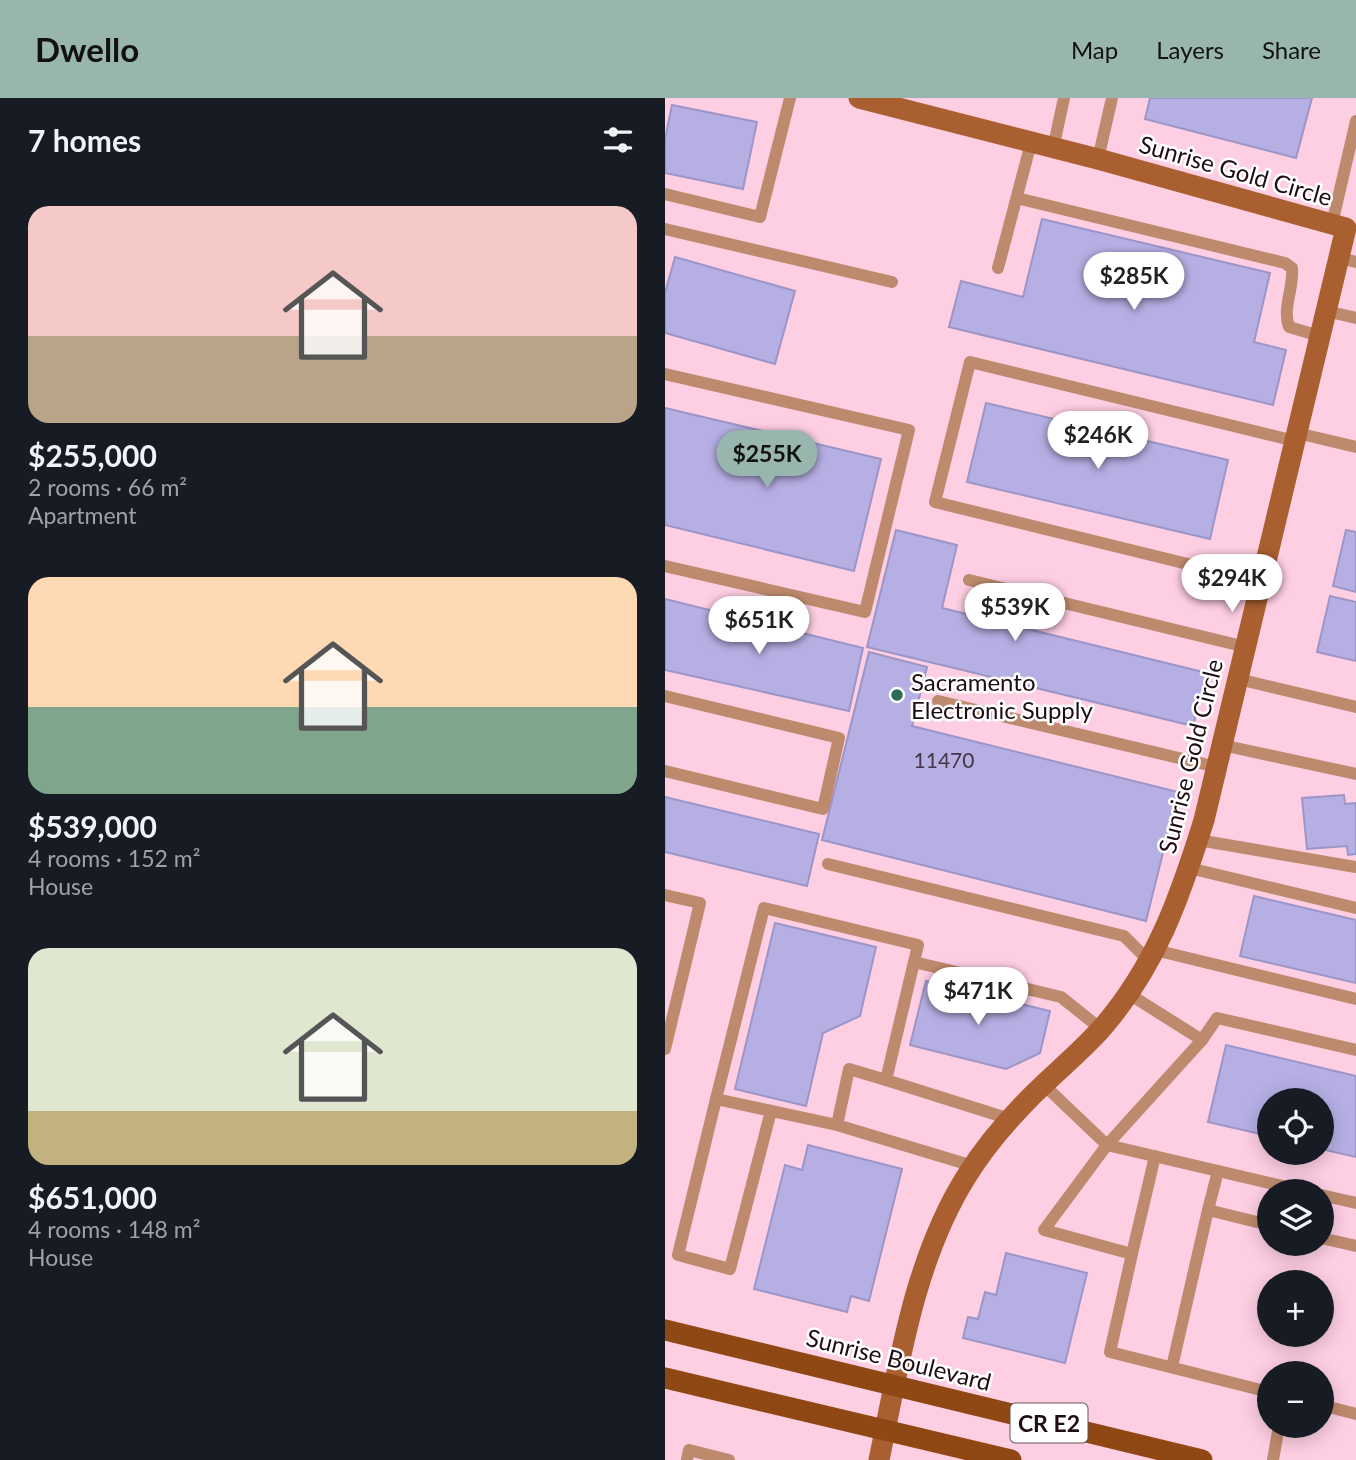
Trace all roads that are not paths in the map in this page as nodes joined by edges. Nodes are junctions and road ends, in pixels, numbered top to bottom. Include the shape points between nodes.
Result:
1 (790, 98) edge
2 (859, 98) edge
3 (1064, 98) edge
4 (1112, 98) edge
5 (1356, 121) edge
6 (1031, 143) junction
7 (1053, 149) junction
8 (1098, 159) junction
9 (665, 194) edge
10 (1017, 198) junction
11 (1345, 224) edge
12 (665, 229) edge
13 (1347, 260) edge
14 (999, 268) dead end
15 (893, 282) dead end
16 (1326, 312) junction
17 (1356, 318) edge
18 (1320, 336) junction
19 (665, 374) edge
20 (1296, 437) junction
21 (1356, 447) edge
22 (665, 566) edge
23 (969, 580) dead end
24 (1261, 582) junction
25 (1246, 647) junction
26 (1238, 679) junction
27 (665, 696) edge
28 (938, 701) dead end
29 (1356, 707) edge
30 (1222, 745) junction
31 (1217, 767) junction
32 (665, 771) edge
33 (1356, 774) edge
34 (1198, 840) junction
35 (828, 863) dead end
36 (1356, 867) edge
37 (1189, 868) junction
38 (665, 895) edge
39 (1356, 908) edge
40 (1152, 956) junction
41 (914, 962) junction
42 (1129, 994) junction
43 (1356, 999) edge
44 (668, 1021) edge
45 (1101, 1029) junction
46 (1202, 1040) junction
47 (665, 1049) edge
48 (1356, 1050) edge
49 (886, 1080) junction
50 (1044, 1084) junction
51 (716, 1099) junction
52 (771, 1111) junction
53 (1010, 1119) junction
54 (837, 1125) junction
55 (1107, 1145) junction
56 (1155, 1156) junction
57 (973, 1166) junction
58 (1218, 1171) junction
59 (1257, 1180) edge
60 (1334, 1198) edge
61 (1356, 1203) edge
62 (1209, 1210) junction
63 (1257, 1222) edge
64 (1334, 1241) edge
65 (1356, 1246) edge
66 (1132, 1254) junction
67 (665, 1330) edge
68 (1172, 1367) junction
69 (665, 1378) edge
70 (896, 1385) junction
71 (1257, 1389) edge
72 (1334, 1408) edge
73 (1356, 1414) edge
74 (885, 1429) junction
75 (1277, 1438) edge
76 (687, 1460) edge
77 (729, 1460) edge
78 (879, 1460) edge
79 (1011, 1460) edge
80 (1202, 1460) edge
81 (1273, 1460) edge

1 - 9 lane via 760,217
2 - 6 street, Sunrise Gold Circle
3 - 7 lane
4 - 8 lane
5 - 11 lane
6 - 7 street, Sunrise Gold Circle
6 - 10 lane
7 - 8 street, Sunrise Gold Circle
8 - 11 street, Sunrise Gold Circle
10 - 14 lane
10 - 18 lane via 1285,263 1292,268 1293,278 1285,318 1289,327
11 - 13 street, Sunrise Gold Circle
12 - 15 lane
13 - 16 street, Sunrise Gold Circle
16 - 17 lane
16 - 18 street, Sunrise Gold Circle
18 - 20 street, Sunrise Gold Circle
19 - 22 lane via 909,430 865,612
20 - 21 lane
20 - 24 street, Sunrise Gold Circle
20 - 24 lane via 970,362 935,502
23 - 25 lane
24 - 25 street, Sunrise Gold Circle
25 - 26 street, Sunrise Gold Circle
26 - 29 lane
26 - 30 street, Sunrise Gold Circle
27 - 32 lane via 839,738 823,809
28 - 31 lane
30 - 31 street, Sunrise Gold Circle
30 - 33 lane
31 - 34 street, Sunrise Gold Circle
34 - 36 lane
34 - 37 street, Sunrise Gold Circle
35 - 40 lane via 1124,936
37 - 39 lane
37 - 40 street, Sunrise Gold Circle via 1174,913
38 - 44 lane via 700,903
40 - 42 street, Sunrise Gold Circle
40 - 43 lane
41 - 45 lane via 1061,998
41 - 49 lane
41 - 51 lane via 918,945 764,908
42 - 45 street, Sunrise Gold Circle
42 - 46 lane
44 - 47 lane
45 - 50 street, Sunrise Gold Circle
46 - 48 lane via 1217,1018
46 - 55 lane
49 - 53 lane
49 - 54 lane via 849,1069
50 - 53 street, Sunrise Gold Circle
50 - 55 lane
51 - 52 lane
51 - 52 lane via 678,1255 730,1269
52 - 54 lane
53 - 57 street, Sunrise Gold Circle
54 - 57 lane
55 - 56 lane
55 - 66 lane via 1044,1230
56 - 58 lane
56 - 66 lane
57 - 70 street, Sunrise Gold Circle via 929,1252
58 - 59 lane
58 - 62 lane
60 - 61 lane
62 - 63 lane
62 - 68 lane
64 - 65 lane
66 - 68 lane via 1110,1352
67 - 70 main road, Sunrise Boulevard / CR E2
68 - 71 lane
69 - 74 main road, CR E2
70 - 74 street, Sunrise Gold Circle
70 - 80 main road, Sunrise Boulevard / CR E2
72 - 73 lane
74 - 78 street, Sunrise Gold Circle
74 - 79 main road, CR E2
75 - 81 lane
76 - 77 lane via 689,1450

